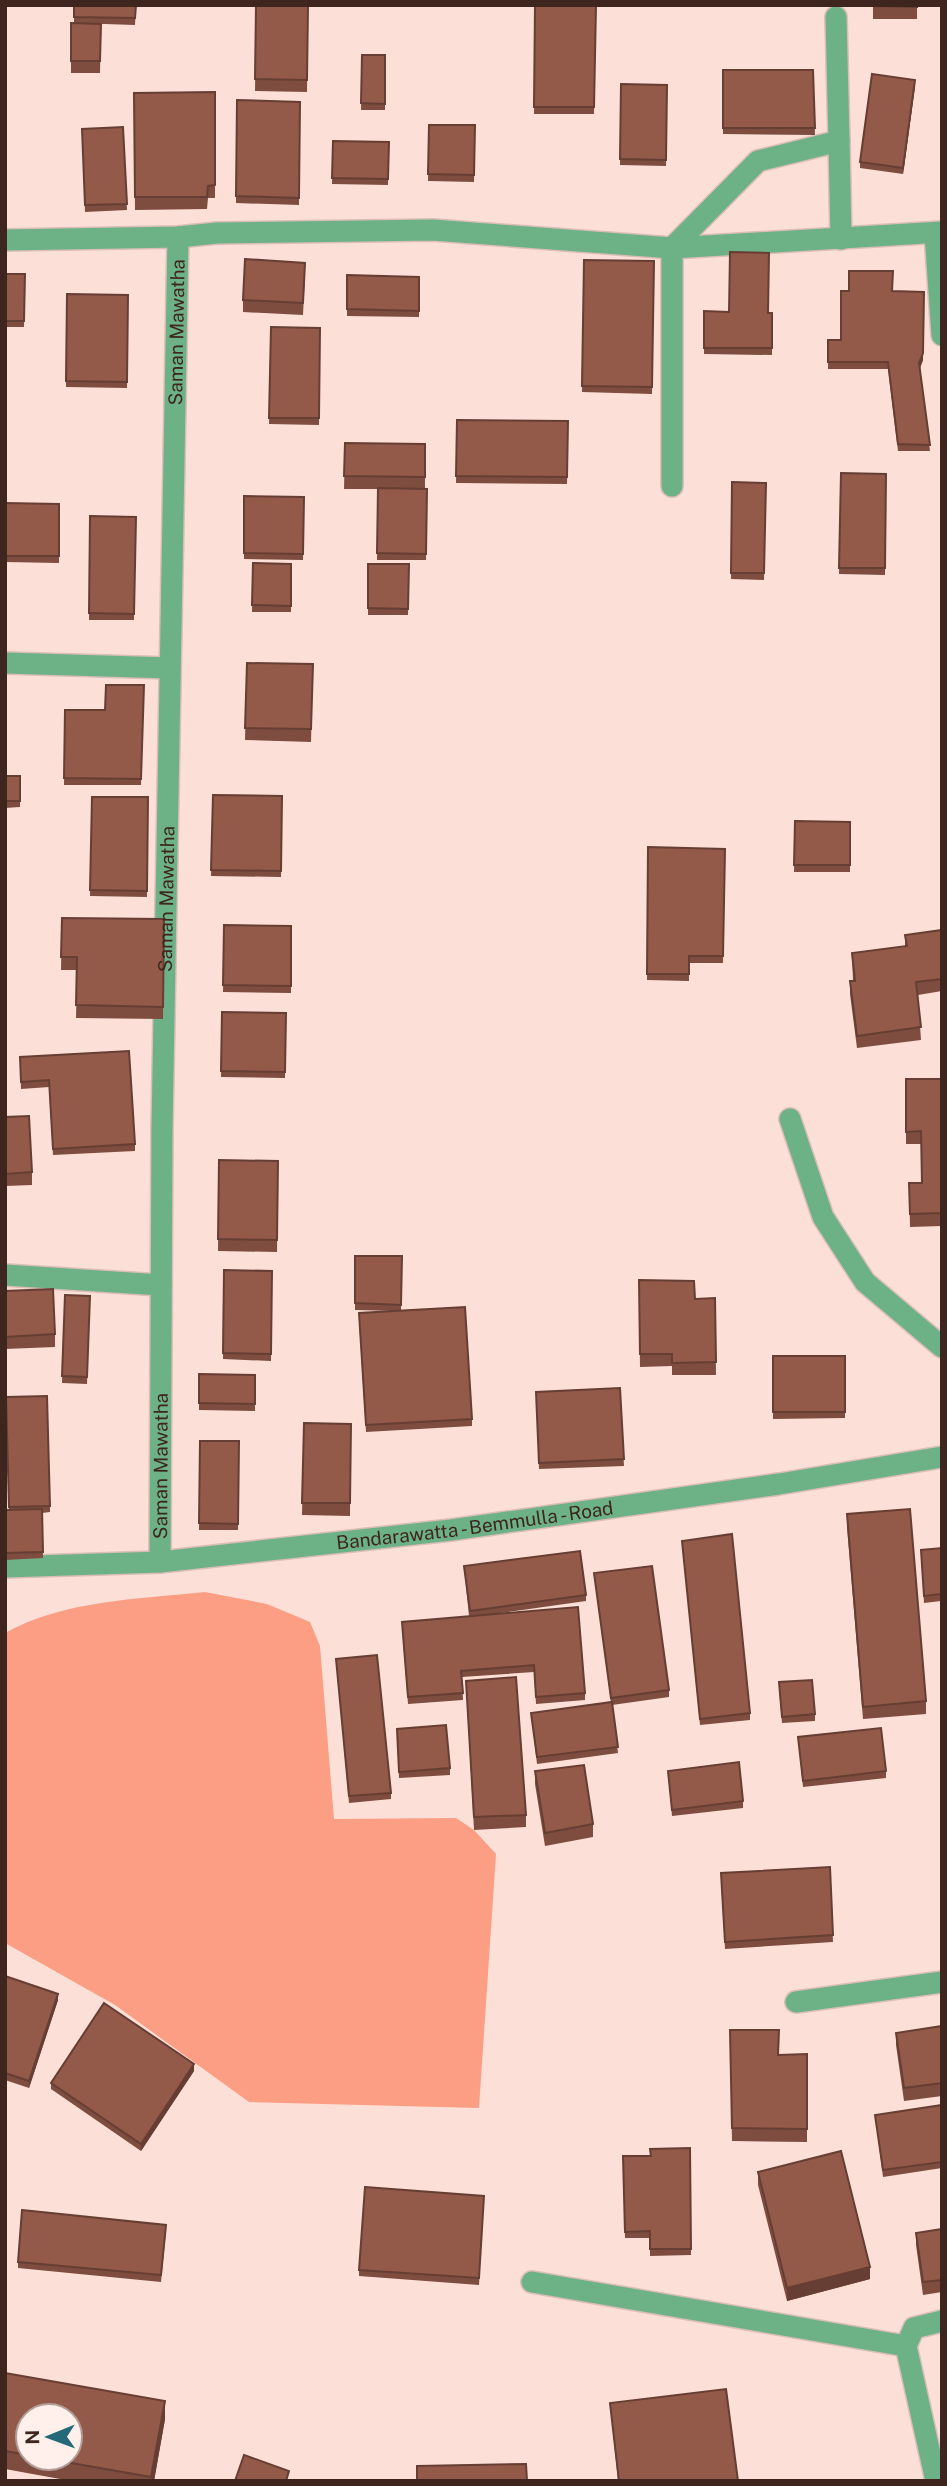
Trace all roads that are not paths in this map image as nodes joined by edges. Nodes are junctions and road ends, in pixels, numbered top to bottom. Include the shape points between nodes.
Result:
1 (836, 17) dead end
2 (839, 141) junction
3 (938, 232) edge
4 (178, 237) junction
5 (841, 239) junction
6 (5, 240) edge
7 (672, 248) junction
8 (942, 335) edge
9 (672, 486) dead end
10 (5, 663) edge
11 (170, 668) junction
12 (790, 1119) dead end
13 (5, 1275) edge
14 (161, 1285) junction
15 (942, 1347) edge
16 (942, 1457) edge
17 (160, 1562) junction
18 (5, 1567) edge
19 (942, 1982) edge
20 (796, 2002) dead end
21 (532, 2283) dead end
22 (942, 2321) edge
23 (906, 2346) junction
24 (936, 2481) edge

1 - 2 street
2 - 5 street
2 - 7 street via 758,161
3 - 5 street
3 - 8 street
4 - 6 street
4 - 7 street via 433,230
4 - 11 street, Saman Mawatha
5 - 7 street
7 - 9 street
10 - 11 street
11 - 14 street, Saman Mawatha
12 - 15 street via 823,1217 865,1282
13 - 14 street
14 - 17 street, Saman Mawatha
16 - 17 street, Bandarawatta - Bemmulla - Road via 451,1530
17 - 18 street, Bandarawatta - Bemmulla - Road
19 - 20 street
21 - 23 street
22 - 23 street via 914,2328
23 - 24 street

